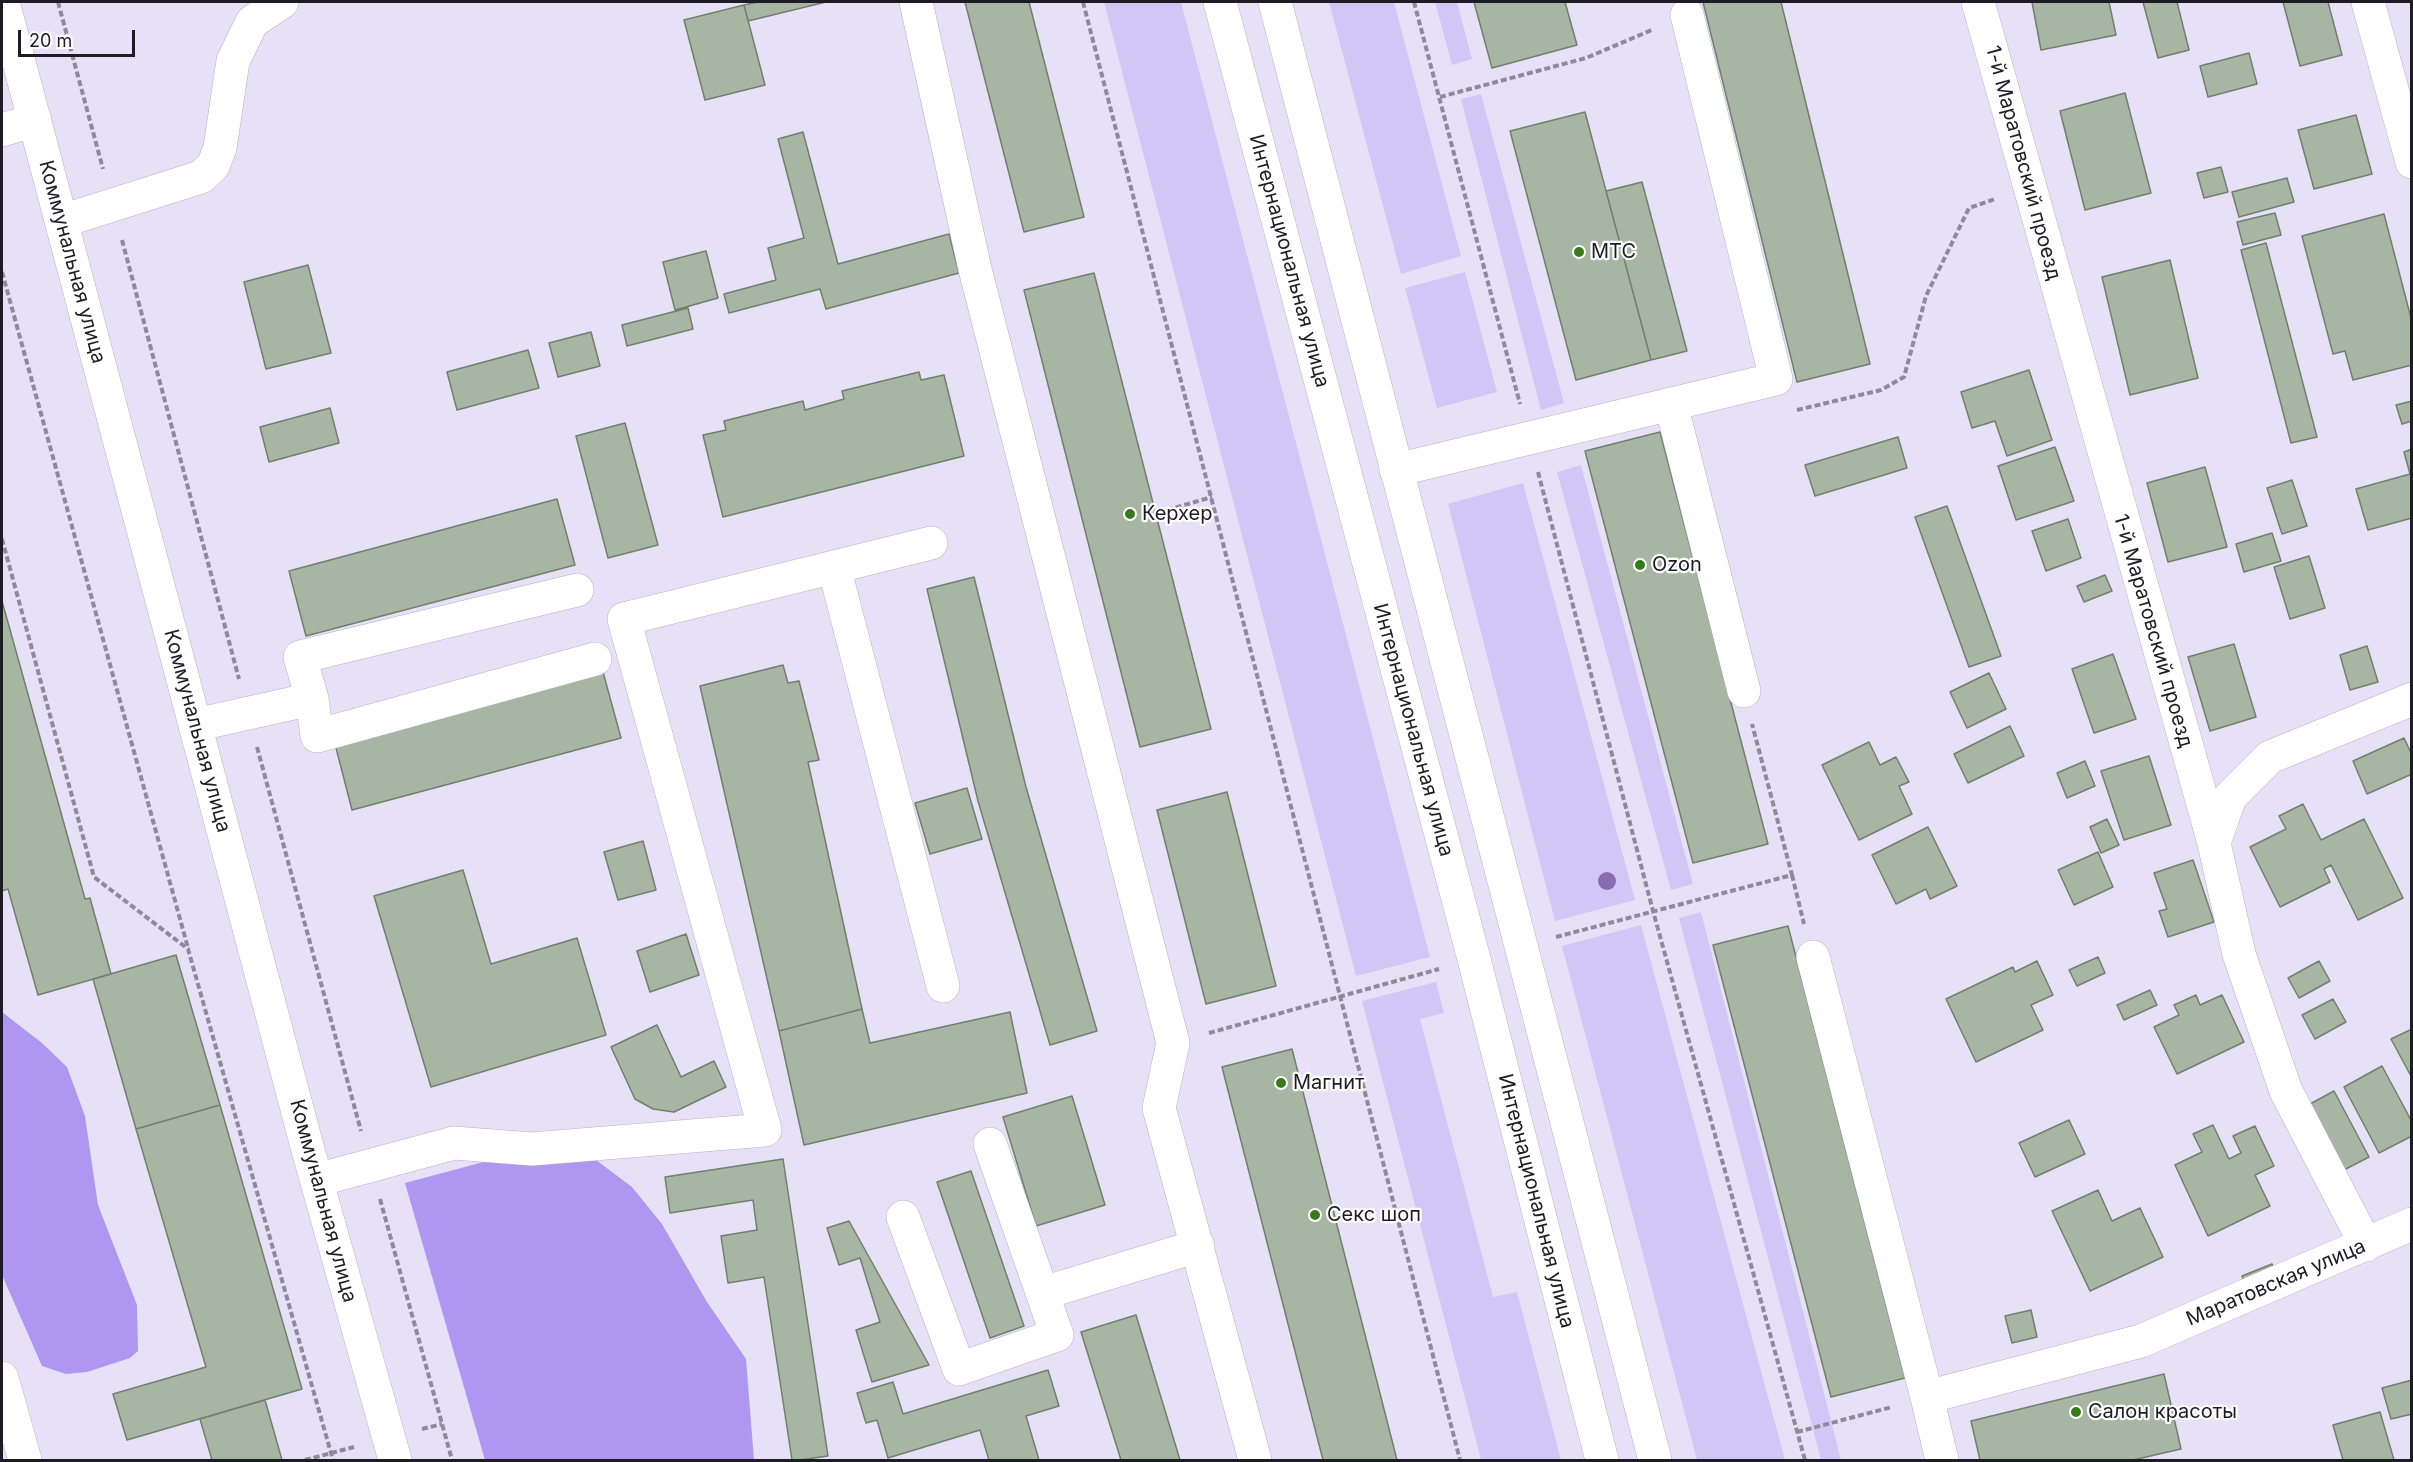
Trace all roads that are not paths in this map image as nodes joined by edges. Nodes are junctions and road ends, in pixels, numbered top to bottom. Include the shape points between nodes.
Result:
1 (3, 2) edge
2 (282, 2) edge
3 (916, 2) edge
4 (1220, 2) edge
5 (1275, 2) edge
6 (1978, 2) edge
7 (2367, 2) edge
8 (1687, 15) road end
9 (2400, 72) edge
10 (34, 120) junction
11 (2, 130) edge
12 (2412, 162) edge
13 (62, 221) junction
14 (1671, 404) junction
15 (1396, 470) junction
16 (930, 543) dead end
17 (834, 567) junction
18 (577, 590) dead end
19 (595, 659) dead end
20 (1744, 691) road end
21 (312, 699) junction
22 (2412, 699) edge
23 (195, 725) junction
24 (2214, 843) junction
25 (1813, 957) road end
26 (943, 986) dead end
27 (990, 1144) dead end
28 (316, 1180) junction
29 (903, 1217) dead end
30 (2412, 1224) edge
31 (2366, 1245) junction
32 (1198, 1246) junction
33 (1043, 1293) junction
34 (2, 1378) edge
35 (1927, 1397) junction
36 (25, 1461) edge
37 (395, 1461) edge
38 (1255, 1461) edge
39 (1602, 1461) edge
40 (1655, 1461) edge
41 (1942, 1461) edge

1 - 10 street, Коммунальная улица
2 - 13 street via 252,22 233,61 220,148 213,166 201,177
3 - 32 street via 975,269 1173,1043 1159,1108
4 - 39 street, Интернациональная улица via 1474,959
5 - 15 street
6 - 24 street, 1-й Маратовский проезд
7 - 9 street
8 - 14 street via 1776,379
9 - 12 street
10 - 11 street
10 - 13 street, Коммунальная улица
13 - 23 street, Коммунальная улица
14 - 15 street
14 - 20 street
15 - 40 street
16 - 17 street
17 - 26 street
17 - 28 street via 624,619 765,1130 532,1149 454,1143
18 - 21 street via 300,657
19 - 21 street via 317,736
21 - 23 street
22 - 24 street via 2271,758 2230,797
23 - 28 street, Коммунальная улица
24 - 31 street, 1-й Маратовский проезд via 2239,954 2286,1091
25 - 35 street
27 - 33 street
28 - 37 street, Коммунальная улица
29 - 33 street via 958,1369 1057,1335
30 - 31 street, Маратовская улица
31 - 35 street, Маратовская улица via 2141,1341
32 - 33 street
32 - 38 street
34 - 36 street
35 - 41 street

